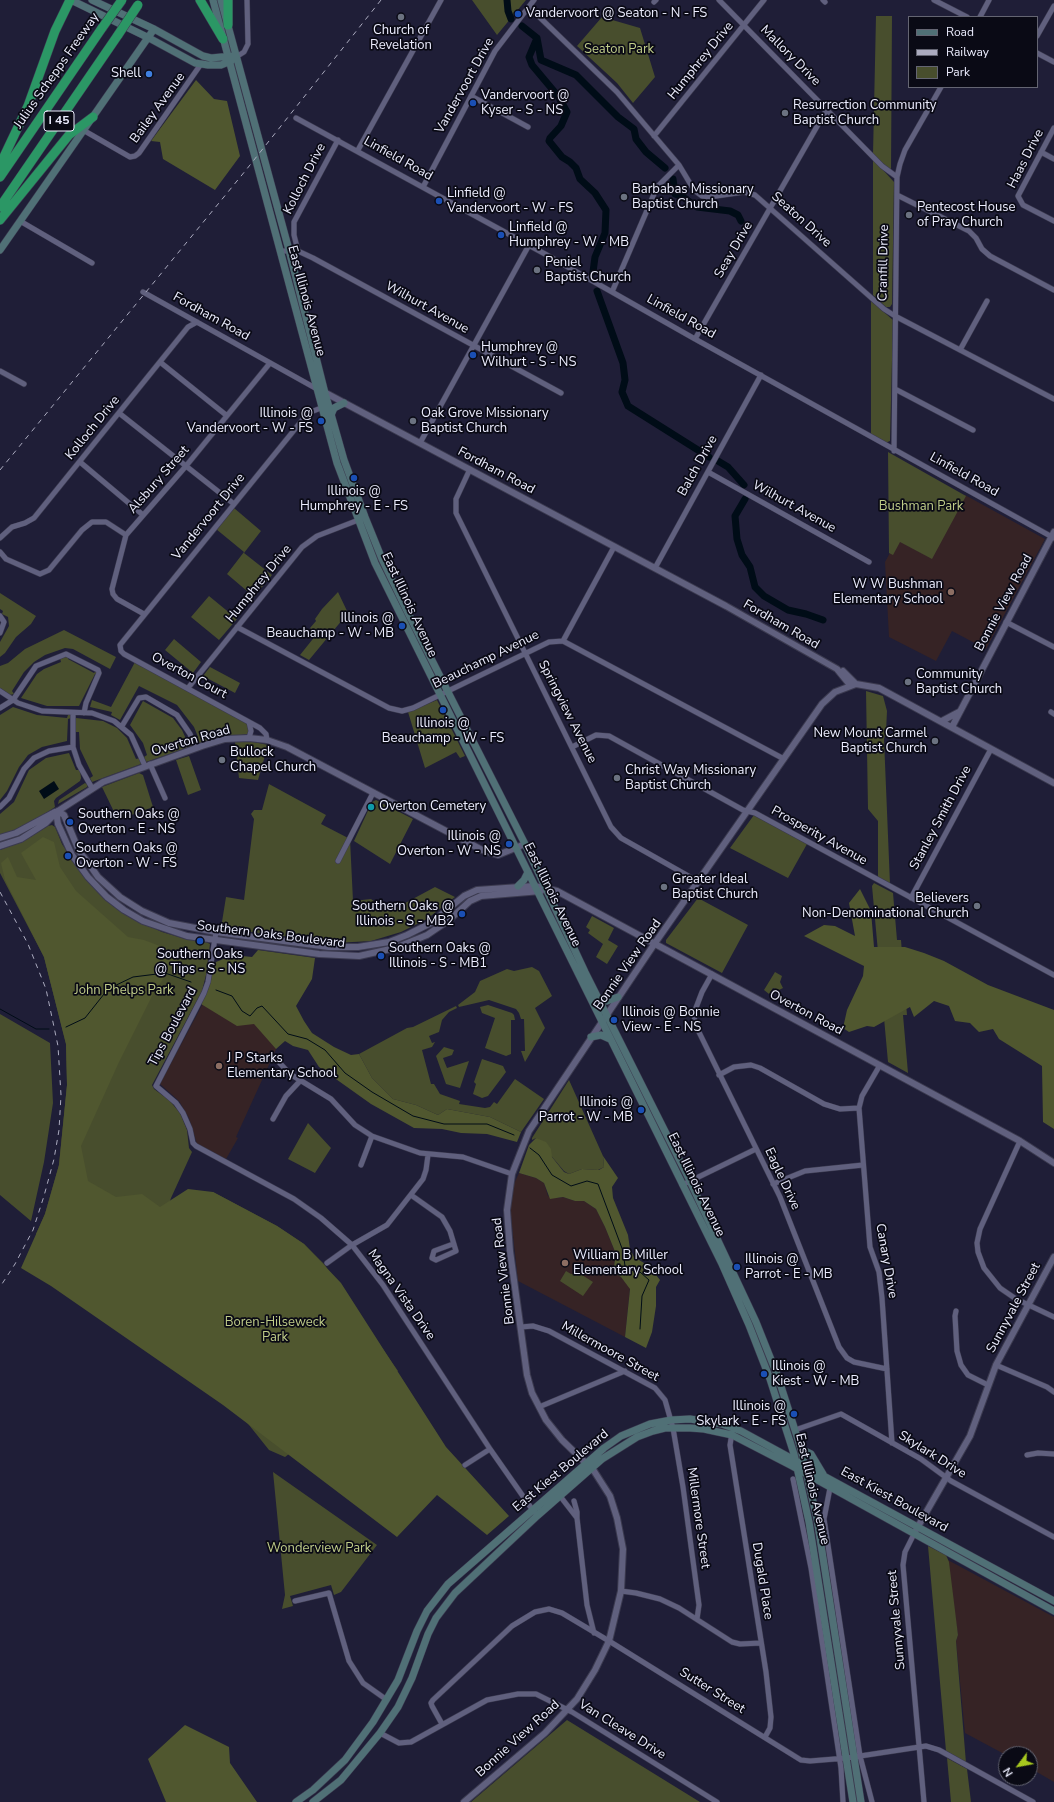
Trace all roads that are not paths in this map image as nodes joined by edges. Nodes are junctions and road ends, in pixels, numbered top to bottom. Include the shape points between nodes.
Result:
1 (71, 0) edge
2 (92, 0) edge
3 (122, 0) edge
4 (200, 0) edge
5 (213, 0) edge
6 (221, 0) edge
7 (228, 0) edge
8 (248, 0) edge
9 (440, 0) edge
10 (534, 0) edge
11 (719, 0) edge
12 (764, 0) edge
13 (934, 0) edge
14 (989, 0) edge
15 (140, 3) edge
16 (1054, 6) edge
17 (528, 8) junction
18 (965, 16) edge
19 (981, 16) edge
20 (228, 25) junction
21 (744, 25) junction
22 (154, 29) junction
23 (1038, 34) edge
24 (149, 38) junction
25 (223, 38) junction
26 (175, 42) junction
27 (171, 50) junction
28 (1038, 54) edge
29 (227, 56) junction
30 (236, 57) junction
31 (1054, 62) edge
32 (229, 63) junction
33 (201, 64) junction
34 (940, 88) edge
35 (471, 96) junction
36 (827, 109) junction
37 (93, 117) junction
38 (296, 118) dead end
39 (528, 127) dead end
40 (1054, 128) edge
41 (83, 130) junction
42 (654, 136) junction
43 (338, 140) junction
44 (358, 150) junction
45 (1041, 152) junction
46 (1054, 158) edge
47 (0, 165) edge
48 (679, 165) junction
49 (0, 177) edge
50 (897, 177) junction
51 (423, 187) junction
52 (897, 195) junction
53 (0, 207) edge
54 (770, 209) junction
55 (0, 220) edge
56 (20, 221) junction
57 (1054, 221) edge
58 (529, 245) junction
59 (0, 250) edge
60 (289, 250) junction
61 (281, 251) junction
62 (298, 251) junction
63 (92, 262) dead end
64 (1054, 290) edge
65 (143, 292) dead end
66 (612, 292) junction
67 (987, 301) dead end
68 (894, 316) junction
69 (197, 322) junction
70 (695, 339) junction
71 (474, 346) junction
72 (960, 350) junction
73 (160, 362) junction
74 (270, 363) junction
75 (0, 371) edge
76 (761, 375) junction
77 (24, 384) dead end
78 (317, 389) junction
79 (895, 389) junction
80 (325, 393) junction
81 (561, 393) dead end
82 (1054, 399) edge
83 (344, 403) junction
84 (321, 408) junction
85 (119, 413) junction
86 (226, 415) junction
87 (331, 415) junction
88 (973, 430) dead end
89 (420, 443) junction
90 (894, 450) junction
91 (341, 461) junction
92 (80, 462) junction
93 (186, 466) junction
94 (470, 469) junction
95 (708, 472) junction
96 (234, 504) junction
97 (142, 515) junction
98 (365, 517) junction
99 (357, 520) junction
100 (126, 535) junction
101 (1053, 536) edge
102 (0, 538) edge
103 (614, 547) junction
104 (0, 552) edge
105 (868, 562) dead end
106 (655, 568) junction
107 (144, 614) junction
108 (0, 616) edge
109 (1006, 622) junction
110 (238, 627) junction
111 (0, 633) edge
112 (563, 641) junction
113 (1054, 647) edge
114 (120, 648) joint
115 (525, 653) junction
116 (853, 685) junction
117 (188, 688) junction
118 (0, 691) edge
119 (447, 692) junction
120 (439, 696) junction
121 (13, 700) junction
122 (0, 708) edge
123 (961, 711) junction
124 (73, 713) junction
125 (84, 713) junction
126 (942, 721) junction
127 (249, 722) junction
128 (122, 726) junction
129 (952, 727) junction
130 (249, 738) junction
131 (267, 740) junction
132 (73, 747) junction
133 (572, 747) junction
134 (196, 748) junction
135 (991, 749) junction
136 (784, 759) junction
137 (147, 765) junction
138 (1054, 783) edge
139 (92, 788) junction
140 (373, 793) junction
141 (165, 798) dead end
142 (0, 807) edge
143 (58, 811) junction
144 (748, 811) junction
145 (46, 823) junction
146 (62, 834) junction
147 (0, 838) edge
148 (524, 844) junction
149 (0, 846) edge
150 (516, 848) junction
151 (79, 851) junction
152 (72, 855) junction
153 (338, 861) dead end
154 (528, 872) junction
155 (699, 882) junction
156 (518, 886) junction
157 (536, 889) junction
158 (545, 889) junction
159 (469, 894) junction
160 (911, 898) junction
161 (472, 900) junction
162 (125, 901) junction
163 (120, 907) junction
164 (216, 932) junction
165 (215, 939) junction
166 (655, 943) junction
167 (377, 945) junction
168 (573, 946) junction
169 (565, 949) junction
170 (378, 952) junction
171 (712, 974) junction
172 (1054, 975) edge
173 (598, 998) junction
174 (618, 998) junction
175 (607, 1014) junction
176 (602, 1022) junction
177 (592, 1037) junction
178 (610, 1039) junction
179 (275, 1058) dead end
180 (880, 1065) junction
181 (719, 1075) junction
182 (300, 1081) junction
183 (642, 1086) junction
184 (635, 1090) junction
185 (859, 1108) junction
186 (273, 1119) dead end
187 (372, 1136) junction
188 (1020, 1141) junction
189 (193, 1144) joint
190 (674, 1149) junction
191 (756, 1149) junction
192 (666, 1153) junction
193 (428, 1155) junction
194 (1054, 1163) edge
195 (361, 1165) dead end
196 (863, 1165) junction
197 (512, 1174) junction
198 (690, 1181) junction
199 (773, 1184) junction
200 (682, 1185) junction
201 (411, 1195) junction
202 (453, 1244) dead end
203 (352, 1245) junction
204 (1054, 1257) edge
205 (725, 1262) junction
206 (327, 1263) dead end
207 (1028, 1305) junction
208 (956, 1311) dead end
209 (1054, 1317) edge
210 (521, 1327) junction
211 (996, 1365) junction
212 (887, 1369) junction
213 (624, 1371) junction
214 (778, 1377) junction
215 (770, 1379) junction
216 (988, 1385) junction
217 (1054, 1392) edge
218 (539, 1407) junction
219 (671, 1420) junction
220 (673, 1428) junction
221 (734, 1428) junction
222 (795, 1430) junction
223 (732, 1435) junction
224 (789, 1438) junction
225 (892, 1443) junction
226 (490, 1449) junction
227 (776, 1449) junction
228 (801, 1449) junction
229 (1054, 1454) edge
230 (1027, 1455) dead end
231 (795, 1459) junction
232 (804, 1464) junction
233 (465, 1465) dead end
234 (589, 1465) junction
235 (797, 1469) junction
236 (823, 1474) junction
237 (807, 1475) junction
238 (947, 1478) junction
239 (793, 1479) dead end
240 (826, 1486) junction
241 (560, 1496) junction
242 (861, 1496) junction
243 (812, 1499) junction
244 (574, 1501) dead end
245 (858, 1503) junction
246 (532, 1510) junction
247 (537, 1516) junction
248 (577, 1518) junction
249 (918, 1527) junction
250 (914, 1534) junction
251 (1054, 1537) edge
252 (621, 1591) junction
253 (1037, 1592) junction
254 (1033, 1599) junction
255 (295, 1601) dead end
256 (1054, 1601) edge
257 (833, 1610) junction
258 (824, 1611) junction
259 (1054, 1611) edge
260 (697, 1619) junction
261 (594, 1633) junction
262 (609, 1641) junction
263 (761, 1643) junction
264 (387, 1700) junction
265 (568, 1710) junction
266 (442, 1724) junction
267 (380, 1733) junction
268 (765, 1737) junction
269 (919, 1746) junction
270 (850, 1757) junction
271 (296, 1802) edge
272 (313, 1802) edge
273 (464, 1802) edge
274 (717, 1802) edge
275 (843, 1802) edge
276 (853, 1802) edge
277 (861, 1802) edge
278 (872, 1802) edge
279 (924, 1802) edge
280 (1033, 1802) edge

1 - 24 main road
1 - 47 highway via 55,31 28,106
2 - 22 main road
3 - 49 highway, Julius Schepps Freeway / I 45, bridge
4 - 25 highway
5 - 25 main road, East Illinois Avenue
6 - 20 main road, East Illinois Avenue
7 - 20 highway
8 - 30 street via 248,44 244,52
9 - 44 street
10 - 17 street, Vandervoort Drive
11 - 21 street, Mallory Drive
12 - 21 street, Humphrey Drive
13 - 18 street
14 - 19 street
15 - 53 highway, I 45, bridge
16 - 23 street
17 - 35 street, Vandervoort Drive via 495,51
17 - 42 street, Seaton Drive via 608,82
20 - 30 main road, East Illinois Avenue
21 - 36 street, Mallory Drive
21 - 42 street, Humphrey Drive
22 - 24 main road
22 - 26 main road
24 - 27 main road
24 - 37 main road
25 - 29 main road, East Illinois Avenue
26 - 27 street
26 - 29 main road via 203,56
27 - 33 main road
28 - 31 street
29 - 30 main road
29 - 32 main road, East Illinois Avenue
30 - 32 main road
30 - 60 main road, East Illinois Avenue
32 - 33 main road
32 - 61 main road, East Illinois Avenue
33 - 41 street, Bailey Avenue via 135,156 127,155
34 - 50 street, Cranfill Drive via 905,150
35 - 39 street
35 - 51 street, Vandervoort Drive
36 - 50 street, Mallory Drive via 882,166
36 - 54 street, Seay Drive
37 - 41 main road
37 - 55 highway via 69,135
38 - 43 street, Linfield Road
40 - 45 street, Haas Drive
41 - 56 main road
42 - 48 street, Seaton Drive
43 - 44 street, Linfield Road
43 - 62 street, Kolloch Drive via 294,222
44 - 51 street, Linfield Road
45 - 46 street
45 - 57 street, Haas Drive via 1019,192 1019,200 1023,205
48 - 54 street, Seaton Drive via 694,190 702,196 715,197 744,192 755,195
48 - 66 street via 657,187
50 - 52 street, Cranfill Drive
51 - 58 street, Linfield Road
52 - 64 street via 969,232 990,256
52 - 68 street, Cranfill Drive
54 - 68 street, Seaton Drive
54 - 70 street, Seay Drive
56 - 59 main road
56 - 63 street
58 - 66 street, Linfield Road
58 - 71 street
60 - 61 street, Wilhurt Avenue
60 - 62 street, Wilhurt Avenue
60 - 80 main road, East Illinois Avenue
61 - 78 main road, East Illinois Avenue
62 - 71 street, Wilhurt Avenue
65 - 69 street, Fordham Road
66 - 70 street, Linfield Road
67 - 72 street
68 - 72 street, Seaton Drive
68 - 79 street, Cranfill Drive
69 - 73 street, Kolloch Drive via 188,327
69 - 74 street, Fordham Road
70 - 76 street, Linfield Road
71 - 81 street, Wilhurt Avenue
71 - 89 street
72 - 82 street, Seaton Drive
73 - 85 street, Kolloch Drive
73 - 86 street
74 - 78 street, Fordham Road
74 - 86 street, Alsbury Street
75 - 77 street
76 - 90 street, Linfield Road
76 - 95 street, Balch Drive
78 - 80 street, Fordham Road
78 - 84 main road, East Illinois Avenue
79 - 88 street
79 - 90 street, Cranfill Drive
80 - 83 street, Fordham Road
80 - 87 main road, East Illinois Avenue
83 - 87 main road via 334,408
83 - 89 street, Fordham Road
84 - 91 main road, East Illinois Avenue
84 - 96 street, Vandervoort Drive via 308,413
85 - 92 street, Kolloch Drive
85 - 93 street
86 - 93 street, Alsbury Street
87 - 91 main road, East Illinois Avenue
89 - 94 street, Fordham Road
90 - 101 street, Linfield Road
91 - 98 main road, East Illinois Avenue
91 - 99 main road, East Illinois Avenue
92 - 97 street
92 - 102 street, Kolloch Drive via 34,518 12,527
93 - 96 street
93 - 97 street, Alsbury Street
94 - 103 street, Fordham Road
94 - 115 street, Springview Avenue via 456,500 456,513
95 - 105 street, Wilhurt Avenue
95 - 106 street, Balch Drive
96 - 107 street, Vandervoort Drive
97 - 100 street, Alsbury Street
98 - 99 street, Humphrey Drive
98 - 119 main road, East Illinois Avenue via 388,572
99 - 110 street, Humphrey Drive via 309,541 294,556
99 - 120 main road, East Illinois Avenue
100 - 104 street via 106,522 92,522 45,573 35,573 6,559
100 - 107 street, Alsbury Street via 112,589 113,594 117,599
101 - 109 street, Bonnie View Road
103 - 106 street, Fordham Road
103 - 112 street
106 - 116 street, Fordham Road via 837,669
107 - 114 street, Vandervoort Drive
108 - 111 street via 4,622
109 - 113 street
109 - 123 street, Bonnie View Road
110 - 117 street, Humphrey Drive
110 - 120 street, Beauchamp Avenue via 389,708 406,710
112 - 115 street, Beauchamp Avenue via 549,642
112 - 136 street
114 - 117 street, Overton Court via 124,654
115 - 119 street, Beauchamp Avenue
115 - 133 street, Springview Avenue
116 - 126 street via 879,688
116 - 136 street, Bonnie View Road via 835,692 825,701
117 - 127 street, Overton Court
118 - 121 street
119 - 120 street, Beauchamp Avenue
119 - 148 main road, East Illinois Avenue
120 - 150 main road, East Illinois Avenue
121 - 122 street
121 - 124 street via 42,711
121 - 125 street via 36,666 69,654 99,673
123 - 126 street
123 - 129 street, Bonnie View Road
124 - 125 street
124 - 132 street
125 - 128 street via 101,715
126 - 129 street
127 - 130 street via 252,731
127 - 131 street, Overton Court via 264,731
128 - 134 street via 139,698 146,697 177,715
128 - 137 street via 134,740
129 - 135 street
130 - 131 street, Overton Road
130 - 134 street, Overton Road via 225,739
131 - 140 street, Overton Road via 287,747
132 - 139 street via 79,765
132 - 142 street via 49,751 34,758 24,769 9,798
133 - 144 street, Prosperity Avenue via 596,735 609,736
133 - 155 street, Springview Avenue via 616,833
134 - 137 street, Overton Road
135 - 138 street
135 - 160 street, Stanley Smith Drive
136 - 144 street, Bonnie View Road
137 - 139 street, Overton Road
137 - 141 street
139 - 143 street, Overton Road
140 - 150 street, Overton Road via 482,850 498,855
140 - 153 street
143 - 145 street, Overton Road
143 - 146 street, Southern Oaks Boulevard via 57,818
143 - 147 street via 16,833
143 - 151 street, Southern Oaks Boulevard via 64,815
144 - 155 street, Bonnie View Road
144 - 160 street, Prosperity Avenue
145 - 146 street via 54,824
145 - 149 street, Overton Road via 21,839
146 - 152 street, Southern Oaks Boulevard
148 - 150 street, Overton Road
148 - 158 main road, East Illinois Avenue
150 - 154 main road, East Illinois Avenue
151 - 152 street
151 - 162 street, Southern Oaks Boulevard via 98,877
152 - 163 street, Southern Oaks Boulevard via 92,882
154 - 156 main road
154 - 157 main road, East Illinois Avenue
155 - 166 street, Bonnie View Road
156 - 157 street, Southern Oaks Boulevard
156 - 159 street, Southern Oaks Boulevard via 482,889
157 - 158 street, Southern Oaks Boulevard
157 - 161 street, Southern Oaks Boulevard via 487,895
157 - 169 main road, East Illinois Avenue
158 - 166 street, Overton Road via 562,893
158 - 168 main road, East Illinois Avenue
159 - 161 street
159 - 167 street, Southern Oaks Boulevard via 431,923 407,936
160 - 172 street, Prosperity Avenue
161 - 170 street, Southern Oaks Boulevard via 427,935
162 - 163 street
162 - 164 street, Southern Oaks Boulevard via 169,923
163 - 165 street, Southern Oaks Boulevard via 143,921 168,931
164 - 165 street, Tips Boulevard
164 - 167 street, Southern Oaks Boulevard via 329,947
165 - 170 street, Southern Oaks Boulevard via 332,956 359,956
165 - 189 street, Tips Boulevard via 204,993 156,1084 183,1113
166 - 171 street, Overton Road
166 - 174 street, Bonnie View Road
167 - 170 street
168 - 169 main road
168 - 173 main road, East Illinois Avenue
169 - 176 main road, East Illinois Avenue
171 - 180 street, Overton Road
171 - 181 street, Eagle Drive via 702,992 694,1018
173 - 174 main road via 607,1001
173 - 175 main road, East Illinois Avenue
174 - 175 street, Bonnie View Road
175 - 176 street, Bonnie View Road
175 - 183 main road, East Illinois Avenue
176 - 177 street, Bonnie View Road
176 - 178 main road, East Illinois Avenue
177 - 178 main road via 601,1035
177 - 197 street, Bonnie View Road via 529,1131
178 - 184 main road, East Illinois Avenue
179 - 182 street via 285,1070
180 - 185 street, Canary Drive via 862,1096
180 - 188 street, Overton Road
181 - 185 street via 734,1067 751,1065 824,1104 840,1108
181 - 191 street, Eagle Drive
182 - 186 street via 286,1096
182 - 187 street via 331,1099 355,1125
183 - 184 main road
183 - 190 main road, East Illinois Avenue
184 - 192 main road, East Illinois Avenue
185 - 196 street, Canary Drive
187 - 193 street
187 - 195 street
188 - 194 street, Overton Road
188 - 207 street via 980,1229 977,1243 979,1260 995,1282 1008,1294
189 - 203 street, Magna Vista Drive via 294,1199
190 - 192 main road
190 - 198 main road, East Illinois Avenue
191 - 198 street
191 - 199 street, Eagle Drive
192 - 200 main road, East Illinois Avenue
193 - 197 street via 463,1157
193 - 201 street via 425,1174
196 - 199 street via 805,1171
196 - 212 street, Canary Drive via 870,1247 879,1272
197 - 210 street, Bonnie View Road via 507,1210
198 - 200 street
198 - 205 main road, East Illinois Avenue
199 - 212 street, Eagle Drive via 843,1354 854,1362
200 - 205 main road, East Illinois Avenue
201 - 202 street via 442,1217 450,1231
201 - 203 street via 387,1225
203 - 206 street
203 - 226 street, Magna Vista Drive via 383,1284
204 - 207 street, Sunnyvale Street
205 - 214 main road, East Illinois Avenue via 756,1322
205 - 215 main road, East Illinois Avenue
207 - 209 street
207 - 211 street, Sunnyvale Street
208 - 216 street via 957,1351 961,1365 968,1375
210 - 213 street, Millermoore Street via 541,1328
210 - 218 street, Bonnie View Road via 527,1375
211 - 216 street, Sunnyvale Street
211 - 217 street
212 - 225 street, Canary Drive
213 - 218 street
213 - 219 street, Millermoore Street via 655,1388 665,1400
214 - 215 main road
214 - 222 main road, East Illinois Avenue
215 - 224 main road, East Illinois Avenue
216 - 238 street, Sunnyvale Street via 972,1432
218 - 234 street, Bonnie View Road via 557,1434
219 - 220 street, Millermore Street
219 - 221 main road, East Kiest Boulevard via 701,1420
219 - 234 main road, East Kiest Boulevard via 636,1429 614,1440
220 - 223 main road, East Kiest Boulevard via 704,1429
220 - 234 main road, East Kiest Boulevard via 637,1437
220 - 260 street, Millermore Street via 699,1605
221 - 223 street, Dugald Place
221 - 227 main road, East Kiest Boulevard
222 - 225 street, Skylark Drive via 841,1414
222 - 228 main road, East Illinois Avenue
223 - 235 main road, East Kiest Boulevard
223 - 263 street, Dugald Place via 730,1445
224 - 227 main road via 784,1446
224 - 231 main road, East Illinois Avenue
225 - 238 street, Skylark Drive via 921,1459
226 - 233 street
226 - 246 street, Magna Vista Drive
227 - 231 main road, East Kiest Boulevard
228 - 232 main road, East Illinois Avenue
228 - 236 main road via 814,1458
229 - 230 street
231 - 232 main road, East Kiest Boulevard
231 - 235 main road, East Illinois Avenue
232 - 236 main road, East Kiest Boulevard
232 - 237 main road, East Illinois Avenue
234 - 241 main road, East Kiest Boulevard
234 - 246 main road, East Kiest Boulevard
234 - 252 street, Bonnie View Road via 604,1485 617,1518 622,1550
235 - 237 main road, East Kiest Boulevard
235 - 258 main road, East Illinois Avenue
236 - 242 main road, East Kiest Boulevard
237 - 240 main road, East Kiest Boulevard
237 - 243 main road, East Illinois Avenue
238 - 249 street, Sunnyvale Street
238 - 251 street, Skylark Drive
239 - 270 street
240 - 243 main road via 815,1490
240 - 245 main road, East Kiest Boulevard
240 - 270 street via 824,1519
241 - 247 main road, East Kiest Boulevard
241 - 248 street
242 - 245 main road
242 - 249 main road, East Kiest Boulevard
243 - 257 main road, East Illinois Avenue
244 - 248 street
245 - 250 main road, East Kiest Boulevard
246 - 247 street, Magna Vista Drive
246 - 264 main road, East Kiest Boulevard via 466,1567 434,1600 417,1631 398,1680
247 - 267 main road, East Kiest Boulevard via 444,1606 428,1634 412,1678 398,1706
248 - 261 street via 587,1605
249 - 250 street, Sunnyvale Street
249 - 253 main road, East Kiest Boulevard
250 - 254 main road, East Kiest Boulevard
250 - 269 street, Sunnyvale Street via 905,1552 903,1565
252 - 260 street via 636,1592 660,1599
252 - 262 street, Bonnie View Road
253 - 254 main road
253 - 256 main road, East Kiest Boulevard
254 - 259 main road, East Kiest Boulevard
255 - 264 street via 329,1593 349,1661 363,1683
257 - 258 main road
257 - 270 main road, East Illinois Avenue
258 - 270 main road, East Illinois Avenue
260 - 263 street via 732,1642
261 - 262 street, Sutter Street
261 - 266 street, Sutter Street via 562,1613 549,1609 535,1612 518,1622 432,1702
262 - 265 street, Bonnie View Road via 586,1686
262 - 268 street, Sutter Street
263 - 268 street, Dugald Place via 771,1717 770,1728
264 - 271 main road, East Kiest Boulevard via 346,1760
265 - 266 street, Van Cleave Drive via 536,1694 518,1694 487,1700
265 - 273 street, Bonnie View Road
265 - 274 street, Van Cleave Drive
266 - 267 street, Van Cleave Drive via 406,1743 394,1741
267 - 272 main road, East Kiest Boulevard via 340,1780
268 - 270 street, Sutter Street via 801,1760
269 - 270 street, Sutter Street
269 - 279 street, Sunnyvale Street
269 - 280 street, Sutter Street via 939,1750
270 - 275 street
270 - 276 main road, East Illinois Avenue
270 - 277 main road, East Illinois Avenue
270 - 278 street

